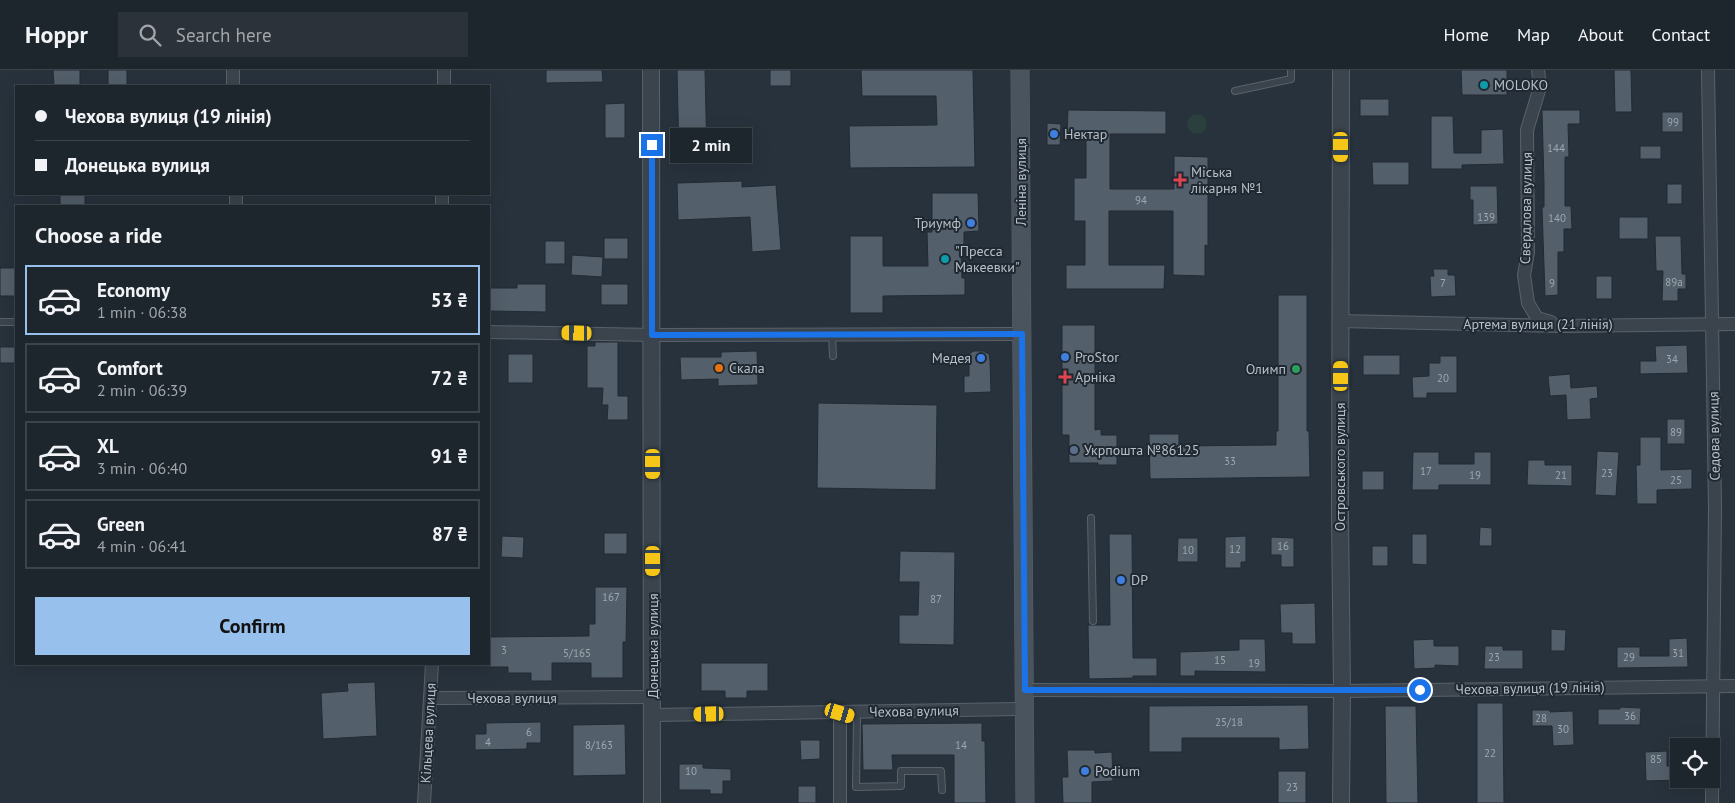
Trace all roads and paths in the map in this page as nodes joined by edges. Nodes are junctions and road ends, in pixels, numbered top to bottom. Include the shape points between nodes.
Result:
1 (233, 70) edge
2 (444, 70) edge
3 (651, 70) edge
4 (1020, 70) edge
5 (1291, 70) edge
6 (1342, 70) edge
7 (1538, 70) edge
8 (1708, 70) edge
9 (234, 85) edge
10 (444, 85) edge
11 (1235, 91) dead end
12 (1341, 321) junction
13 (0, 322) edge
14 (15, 322) edge
15 (1712, 324) junction
16 (1735, 324) edge
17 (1562, 326) junction
18 (490, 332) edge
19 (1022, 334) junction
20 (652, 335) junction
21 (832, 335) junction
22 (833, 356) dead end
23 (1090, 518) dead end
24 (1093, 621) dead end
25 (432, 665) edge
26 (1712, 686) junction
27 (1735, 686) edge
28 (1025, 690) junction
29 (1342, 690) junction
30 (653, 697) junction
31 (430, 698) junction
32 (1025, 709) junction
33 (840, 713) junction
34 (653, 715) junction
35 (942, 790) dead end
36 (424, 803) edge
37 (652, 803) edge
38 (840, 803) edge
39 (1025, 803) edge
40 (1341, 803) edge
41 (1712, 803) edge

1 - 9 street
2 - 10 street
3 - 20 street, Донецька вулиця
4 - 19 main road, Леніна вулиця
5 - 11 lane via 1291,79
6 - 12 street, Островського вулиця
7 - 17 street, Свердлова вулиця via 1540,87 1527,130 1528,252 1524,275 1528,303 1537,318
8 - 15 street, Седова вулиця
12 - 17 street, Артема вулиця (21 лiнiя)
12 - 29 street, Островського вулиця
13 - 14 lane
15 - 16 street, Артема вулиця (21 лiнiя)
15 - 17 street, Артема вулиця (21 лiнiя)
15 - 26 street, Седова вулиця via 1715,507
18 - 20 street
19 - 21 street
19 - 28 main road, Леніна вулиця
20 - 21 street
20 - 30 street, Донецька вулиця
21 - 22 lane
23 - 24 lane
25 - 31 street, Кільцева вулиця
26 - 27 street, Чехова вулиця (19 лiнiя)
26 - 29 street, Чехова вулиця (19 лiнiя)
26 - 41 street, Седова вулиця
28 - 29 street, Чехова вулиця (19 лiнiя)
28 - 32 main road, Леніна вулиця
29 - 40 street, Островського вулиця
30 - 31 street, Чехова вулиця
30 - 34 street, Донецька вулиця
31 - 36 street, Кільцева вулиця
32 - 33 street, Чехова вулиця
32 - 39 main road, Леніна вулиця
33 - 34 street, Чехова вулиця
33 - 35 lane via 857,718 856,787 901,786 901,771 942,771
33 - 38 street
34 - 37 street, Донецька вулиця

